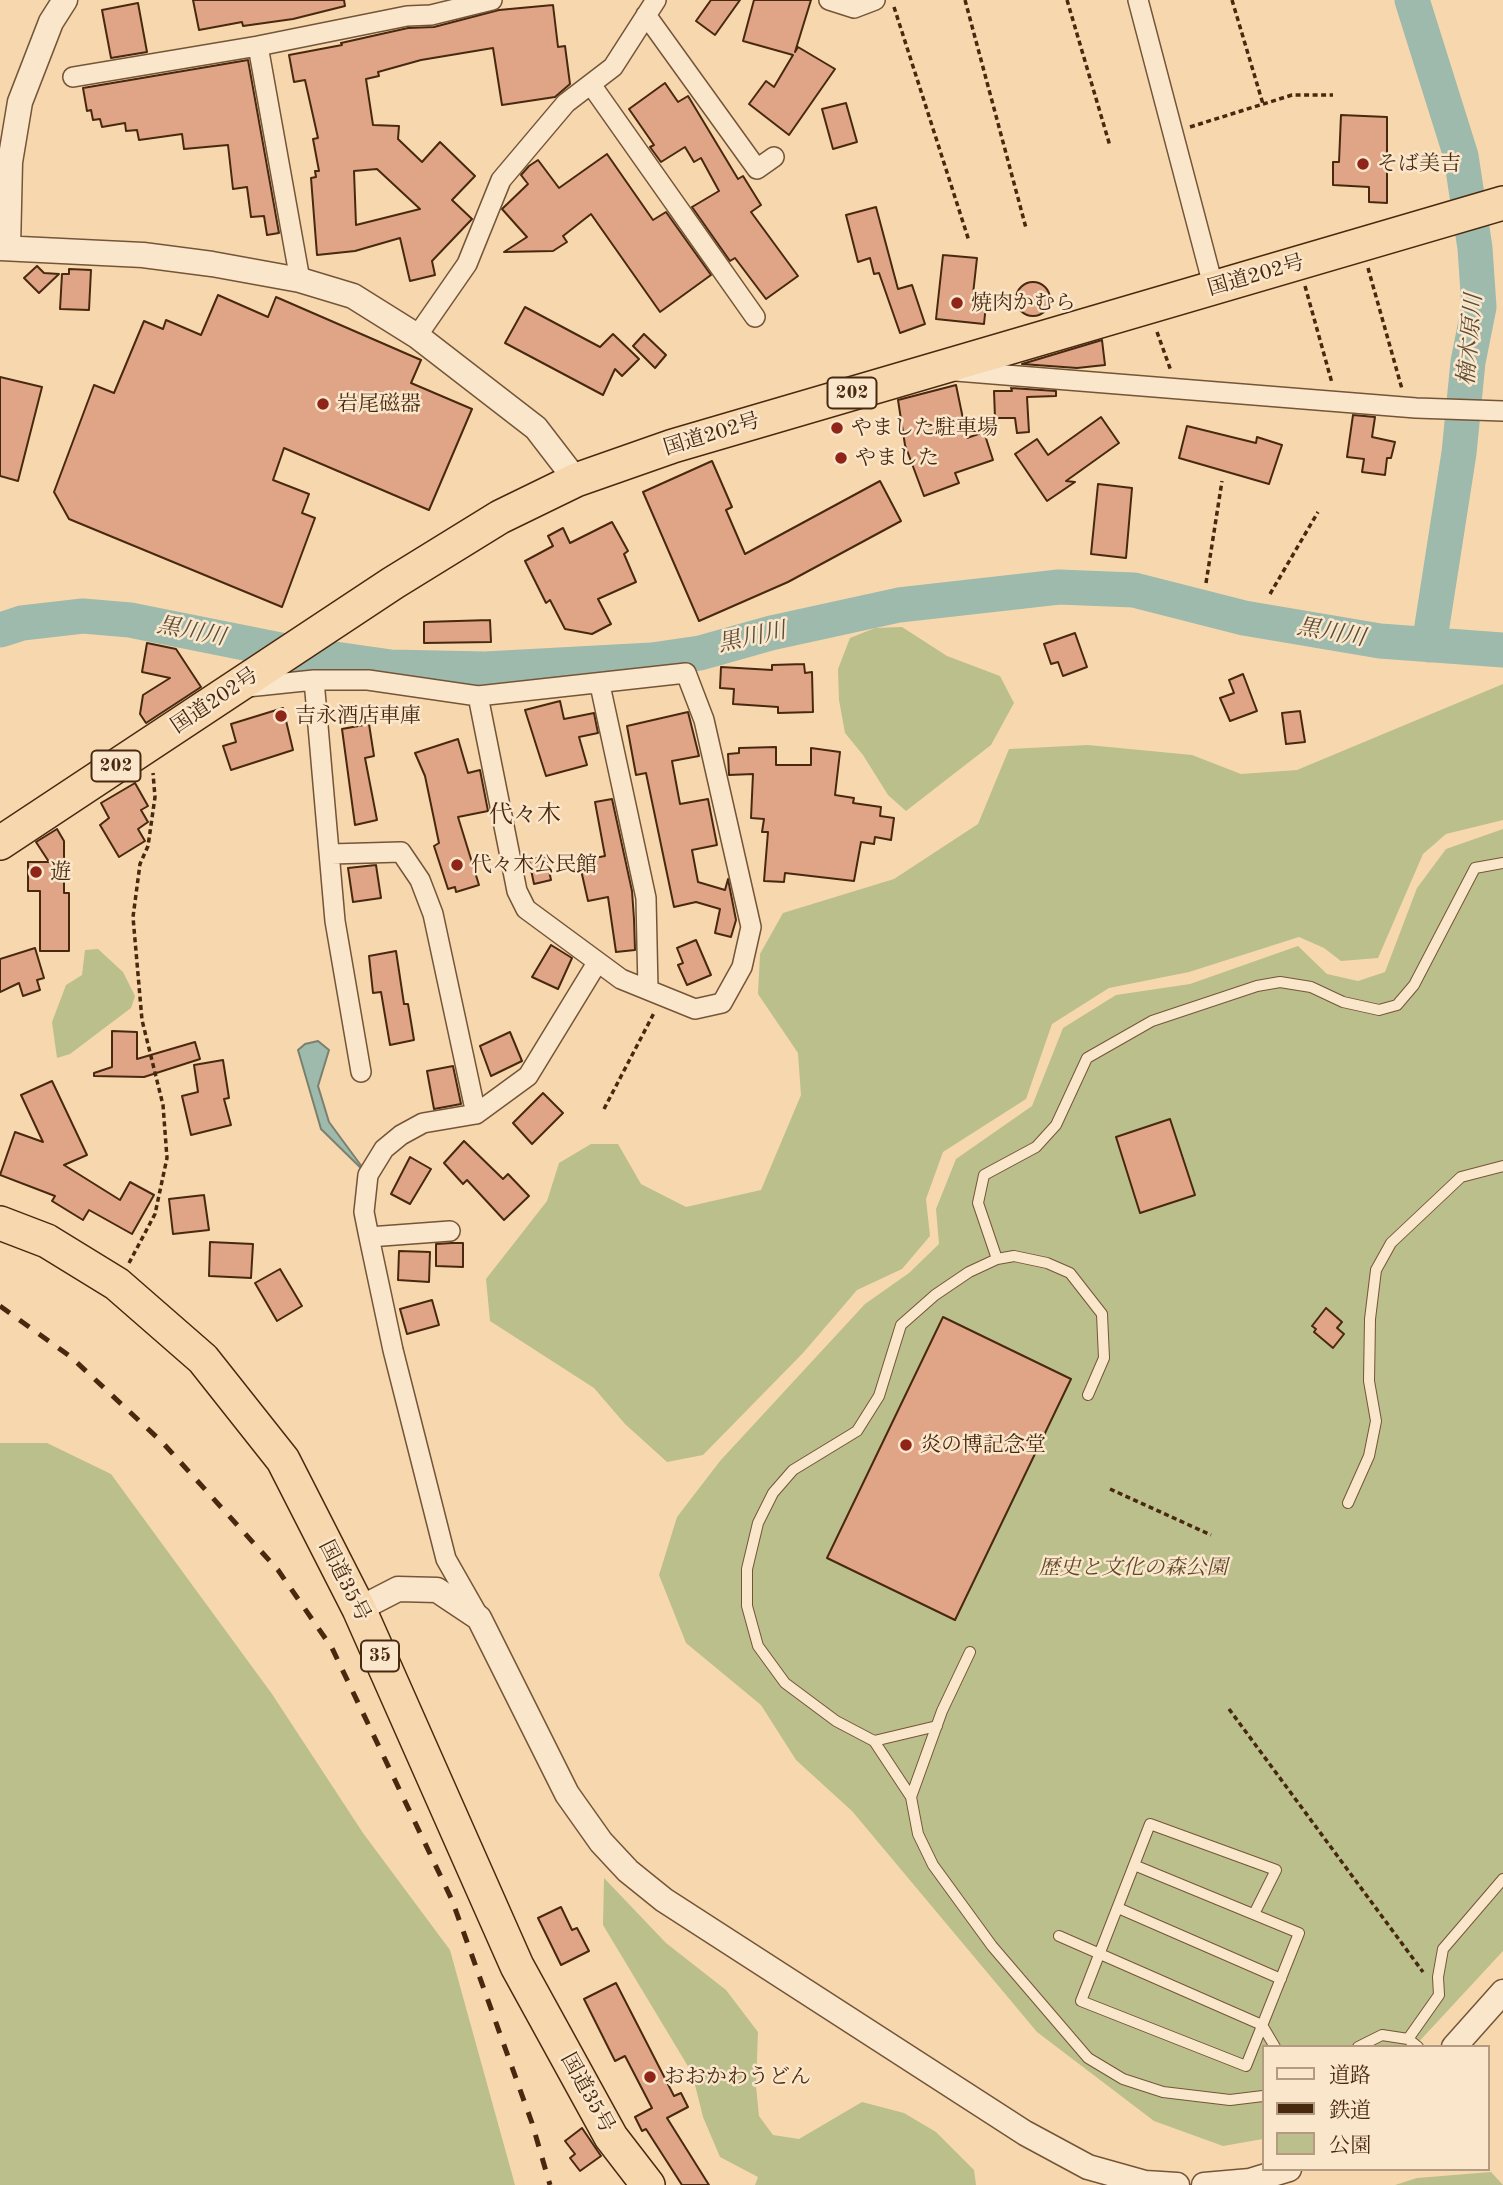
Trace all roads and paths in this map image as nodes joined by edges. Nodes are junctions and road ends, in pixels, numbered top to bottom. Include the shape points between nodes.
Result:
1 (65, 0) edge
2 (492, 0) edge
3 (829, 0) edge
4 (875, 0) edge
5 (891, 0) edge
6 (965, 0) edge
7 (1067, 0) edge
8 (1138, 0) edge
9 (1233, 0) edge
10 (651, 7) edge
11 (406, 8) edge
12 (258, 46) junction
13 (73, 77) dead end
14 (592, 86) junction
15 (1334, 95) dead end
16 (1263, 104) junction
17 (1189, 127) dead end
18 (1110, 146) dead end
19 (774, 157) dead end
20 (1503, 203) edge
21 (1026, 228) dead end
22 (969, 241) dead end
23 (4, 248) edge
24 (1367, 263) dead end
25 (300, 281) junction
26 (1303, 281) dead end
27 (1214, 289) junction
28 (755, 317) dead end
29 (1154, 323) dead end
30 (417, 336) junction
31 (935, 369) junction
32 (1172, 374) dead end
33 (1334, 389) dead end
34 (1410, 402) junction
35 (1503, 411) edge
36 (576, 480) junction
37 (1222, 481) dead end
38 (1318, 512) dead end
39 (1206, 583) dead end
40 (1270, 594) dead end
41 (314, 680) junction
42 (600, 685) junction
43 (232, 690) junction
44 (478, 696) junction
45 (150, 743) junction
46 (0, 842) edge
47 (331, 854) junction
48 (1503, 863) edge
49 (597, 963) junction
50 (648, 990) junction
51 (657, 1008) dead end
52 (361, 1072) dead end
53 (604, 1109) dead end
54 (476, 1114) junction
55 (1503, 1166) edge
56 (0, 1223) edge
57 (450, 1231) dead end
58 (369, 1237) junction
59 (997, 1259) junction
60 (117, 1284) junction
61 (1088, 1395) dead end
62 (1110, 1489) dead end
63 (1348, 1503) dead end
64 (1212, 1535) dead end
65 (359, 1609) junction
66 (479, 1618) junction
67 (970, 1651) dead end
68 (1228, 1709) dead end
69 (937, 1726) junction
70 (874, 1741) junction
71 (911, 1797) junction
72 (1134, 1865) junction
73 (1503, 1879) edge
74 (1118, 1908) junction
75 (1254, 1914) junction
76 (1059, 1936) dead end
77 (1100, 1954) junction
78 (1423, 1972) dead end
79 (1281, 1979) junction
80 (1503, 1992) edge
81 (1262, 2025) junction
82 (1408, 2039) junction
83 (1274, 2045) edge
84 (1362, 2045) edge
85 (1416, 2045) edge
86 (1456, 2045) edge
87 (1262, 2096) edge
88 (1282, 2171) edge
89 (648, 2185) edge
90 (1177, 2185) edge
91 (1204, 2185) edge

1 - 23 street via 20,102
2 - 11 street via 431,15
3 - 4 street via 854,8
5 - 22 path
6 - 21 path
7 - 18 path
8 - 27 street
9 - 16 path
10 - 14 street via 613,67
10 - 19 street via 757,169
11 - 12 street
12 - 13 street
12 - 25 street
14 - 28 street
14 - 30 street via 566,103 501,180 467,264
15 - 16 path via 1292,95
16 - 17 path
20 - 27 highway, 国道202号 / 202
23 - 25 street via 143,255
24 - 34 path
25 - 30 street via 353,296
26 - 33 path
27 - 31 highway, 国道202号 / 202
29 - 32 path
30 - 36 street via 536,428
31 - 34 street
31 - 36 highway, 国道202号 / 202 via 673,446
34 - 35 street
36 - 43 highway, 国道202号 / 202 via 500,517
37 - 39 path
38 - 40 path
41 - 43 street via 266,682
41 - 44 street via 368,680
41 - 47 street
42 - 44 street
42 - 50 street via 646,898
42 - 50 street via 686,673 704,720 751,927 742,967 722,1003 695,1009
43 - 45 highway, 国道202号 / 202
44 - 49 street via 517,891 526,909
45 - 46 highway, 国道202号 / 202
45 - 60 path via 155,797 133,917 142,1020 163,1105 167,1158 155,1214
47 - 52 street via 335,921
47 - 54 street via 401,852 420,880 433,914
48 - 59 lane via 1475,868 1414,985 1397,1005 1379,1010 1280,982 1152,1021 1087,1058 1056,1125 1037,1147 984,1175 978,1203
49 - 50 street
49 - 54 street via 528,1076
51 - 53 path
54 - 58 street via 423,1124 384,1149 368,1175 364,1212
55 - 63 lane via 1461,1177 1391,1243 1376,1270 1369,1381 1376,1421 1369,1457
56 - 60 highway, 国道35号 / 35 via 47,1241
57 - 58 street
58 - 66 street via 446,1559
59 - 61 lane via 1014,1256 1047,1263 1070,1273 1090,1295 1102,1314 1104,1359
59 - 70 lane via 968,1272 901,1325 879,1396 857,1431 793,1470 773,1493 758,1523 747,1570 747,1606 758,1646 785,1682 836,1721
60 - 65 highway, 国道35号 / 35 via 203,1359 283,1460
62 - 64 path
65 - 66 street via 398,1589 437,1590
65 - 89 highway, 国道35号 / 35 via 517,1966 611,2137
66 - 90 street via 567,1794 600,1842 628,1871 664,1900 1025,2133 1088,2167 1145,2183
67 - 69 lane
68 - 78 path
69 - 70 lane
69 - 71 lane
70 - 71 lane
71 - 87 lane via 919,1834 933,1865 1000,1956 1088,2058 1163,2092 1230,2100
72 - 74 lane
72 - 75 lane
72 - 75 lane via 1150,1824 1276,1870
73 - 82 lane via 1443,1949 1439,1995
74 - 77 lane
74 - 79 lane
75 - 79 lane via 1299,1933
76 - 77 lane
77 - 81 lane
77 - 81 lane via 1081,2001 1246,2066
79 - 81 lane
80 - 86 street
81 - 83 lane
82 - 84 lane via 1382,2035
82 - 85 lane
88 - 91 street via 1250,2181

